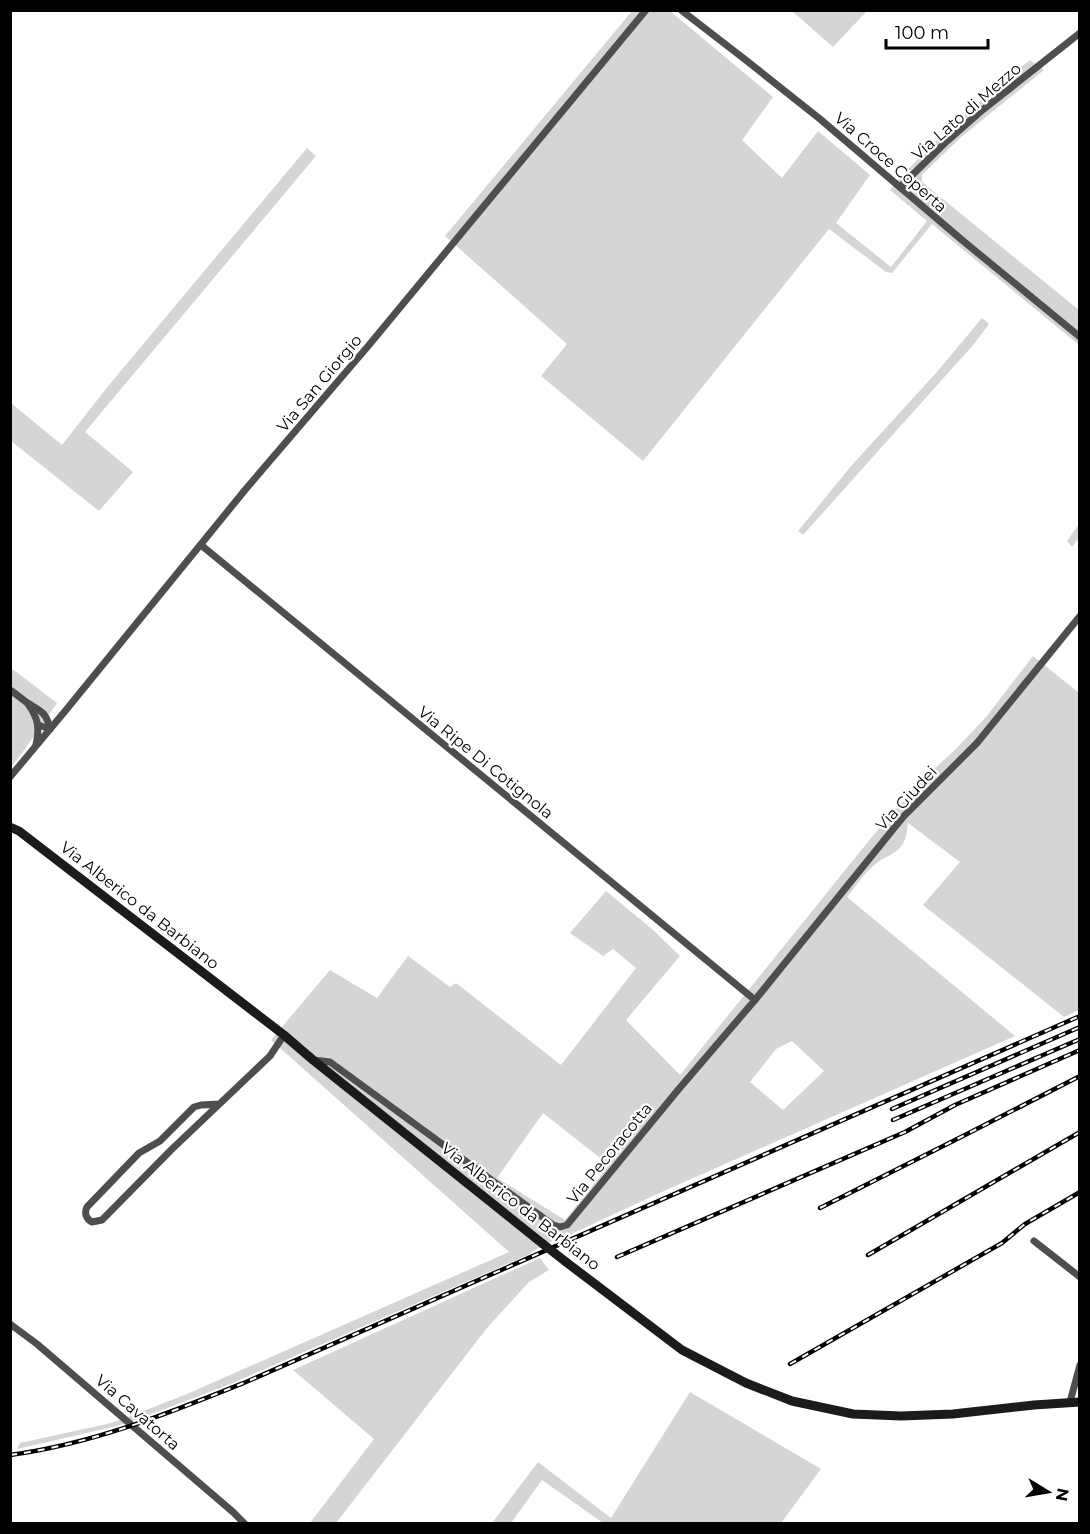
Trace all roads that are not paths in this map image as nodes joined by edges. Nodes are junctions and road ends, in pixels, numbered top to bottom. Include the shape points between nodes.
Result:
1 (646, 10) edge
2 (681, 10) edge
3 (1080, 33) edge
4 (900, 188) junction
5 (1080, 337) edge
6 (201, 545) junction
7 (1080, 616) edge
8 (10, 690) edge
9 (27, 702) junction
10 (44, 713) junction
11 (64, 714) junction
12 (38, 725) junction
13 (50, 729) junction
14 (36, 747) junction
15 (11, 777) edge
16 (10, 819) edge
17 (15, 829) edge
18 (755, 1000) junction
19 (284, 1035) junction
20 (313, 1060) junction
21 (219, 1104) junction
22 (1034, 1241) dead end
23 (1080, 1277) edge
24 (10, 1324) edge
25 (1080, 1365) edge
26 (1075, 1402) edge
27 (245, 1524) edge

1 - 6 street, Via San Giorgio
2 - 4 street, Via Croce Coperta via 820,119
3 - 4 street, Via Lato di Mezzo via 946,141
4 - 5 street, Via Croce Coperta
6 - 11 street, Via San Giorgio
6 - 18 street, Via Ripe Di Cotignola
7 - 18 street, Via Giudei via 977,743 903,817
8 - 9 street
9 - 10 street
9 - 12 street
10 - 11 street
10 - 13 street
11 - 13 street, Via San Giorgio
12 - 13 street
12 - 14 street
13 - 14 street, Via San Giorgio
14 - 15 street, Via San Giorgio
16 - 17 main road, Via Alberico da Barbiano
17 - 19 main road, Via Alberico da Barbiano
18 - 20 street, Via Pecoracotta via 570,1222 560,1227 330,1062
19 - 20 main road, Via Alberico da Barbiano
19 - 21 street via 270,1056
20 - 26 main road, Via Alberico da Barbiano, bridge via 682,1350 746,1383 792,1401 853,1414 953,1414
21 - 21 street via 194,1107 160,1141 139,1153 87,1207 87,1219 102,1220
22 - 23 street
24 - 27 street, Via Cavatorta
25 - 26 street

